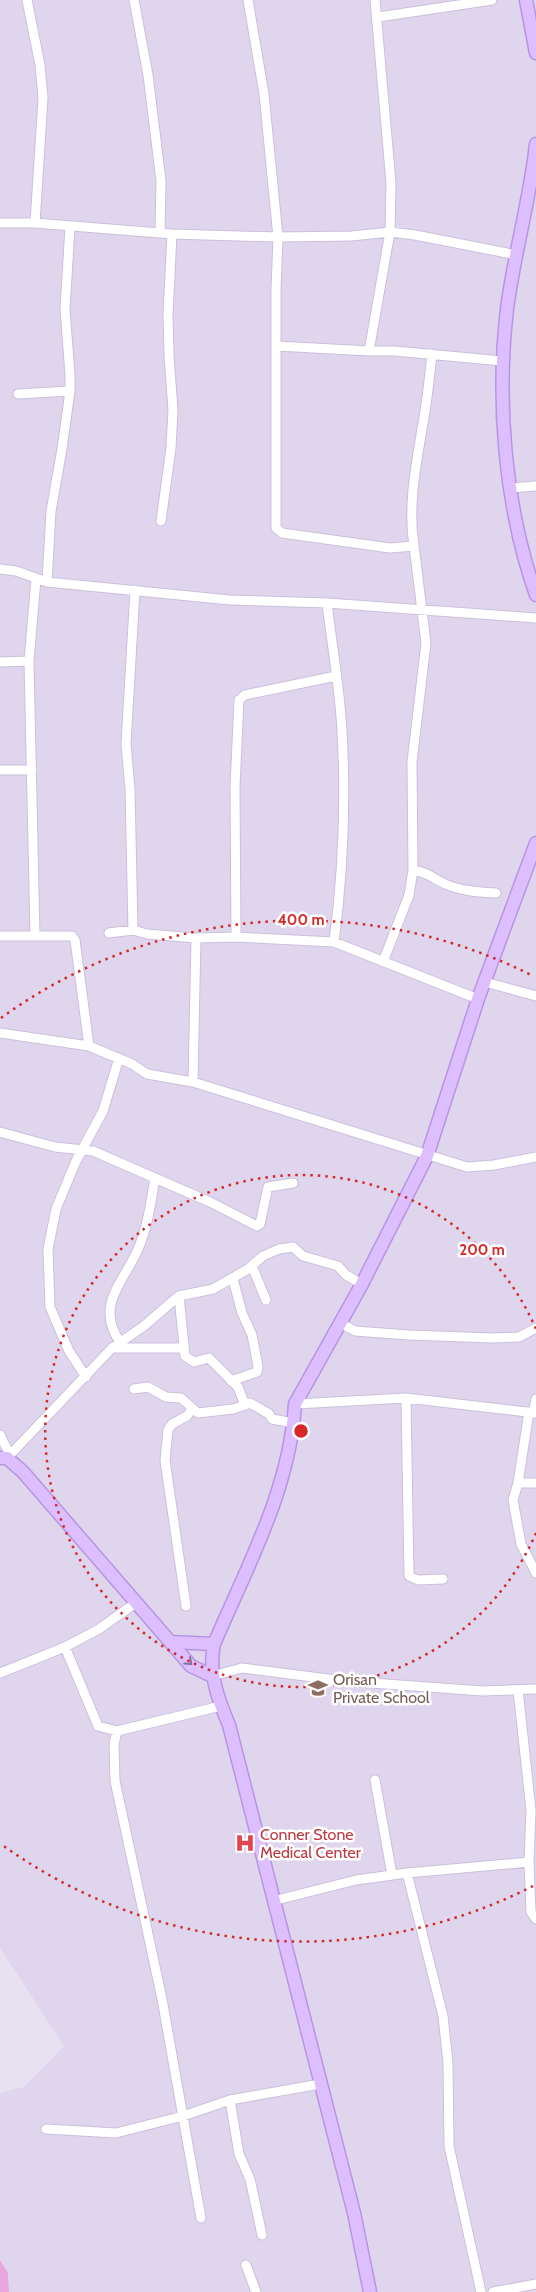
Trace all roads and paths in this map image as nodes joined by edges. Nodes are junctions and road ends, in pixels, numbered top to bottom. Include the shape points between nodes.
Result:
1 (27, 0) edge
2 (134, 0) edge
3 (248, 0) edge
4 (375, 0) edge
5 (492, 0) edge
6 (526, 0) edge
7 (378, 18) junction
8 (536, 53) edge
9 (536, 144) edge
10 (530, 207) edge
11 (0, 223) edge
12 (35, 223) junction
13 (70, 226) junction
14 (160, 232) junction
15 (390, 232) junction
16 (172, 234) junction
17 (278, 237) junction
18 (517, 255) junction
19 (276, 346) junction
20 (369, 351) junction
21 (432, 354) junction
22 (502, 361) junction
23 (70, 391) junction
24 (18, 394) dead end
25 (536, 486) edge
26 (511, 488) junction
27 (161, 521) dead end
28 (414, 546) junction
29 (0, 569) edge
30 (36, 579) junction
31 (47, 582) junction
32 (135, 590) junction
33 (536, 595) edge
34 (327, 603) junction
35 (421, 610) junction
36 (536, 618) edge
37 (29, 661) junction
38 (0, 662) edge
39 (336, 676) junction
40 (0, 770) edge
41 (32, 770) junction
42 (536, 843) edge
43 (413, 870) junction
44 (496, 892) dead end
45 (134, 930) junction
46 (109, 932) dead end
47 (0, 936) edge
48 (35, 936) junction
49 (236, 937) junction
50 (196, 938) junction
51 (334, 942) junction
52 (383, 962) junction
53 (485, 982) junction
54 (536, 996) edge
55 (478, 999) junction
56 (0, 1033) edge
57 (89, 1046) junction
58 (119, 1058) junction
59 (193, 1082) junction
60 (0, 1132) edge
61 (83, 1150) junction
62 (427, 1156) junction
63 (536, 1157) edge
64 (155, 1178) junction
65 (293, 1183) dead end
66 (252, 1266) junction
67 (233, 1278) junction
68 (362, 1284) junction
69 (180, 1296) junction
70 (266, 1300) dead end
71 (340, 1324) junction
72 (536, 1328) edge
73 (120, 1342) junction
74 (112, 1348) junction
75 (183, 1348) junction
76 (86, 1377) junction
77 (231, 1380) junction
78 (134, 1390) dead end
79 (406, 1398) junction
80 (536, 1399) edge
81 (296, 1404) junction
82 (246, 1405) junction
83 (192, 1409) junction
84 (533, 1413) edge
85 (294, 1423) junction
86 (0, 1435) edge
87 (6, 1457) edge
88 (536, 1483) edge
89 (518, 1484) junction
90 (536, 1573) edge
91 (442, 1579) dead end
92 (136, 1602) junction
93 (186, 1606) dead end
94 (170, 1642) junction
95 (214, 1644) junction
96 (65, 1647) junction
97 (0, 1673) edge
98 (212, 1676) junction
99 (536, 1689) edge
100 (518, 1690) junction
101 (221, 1706) junction
102 (117, 1731) junction
103 (374, 1780) dead end
104 (529, 1862) junction
105 (407, 1873) junction
106 (392, 1875) junction
107 (272, 1901) junction
108 (536, 1919) edge
109 (320, 2084) junction
110 (230, 2100) junction
111 (182, 2116) junction
112 (46, 2129) dead end
113 (201, 2218) dead end
114 (262, 2235) dead end
115 (246, 2265) dead end
116 (536, 2284) edge
117 (256, 2292) edge
118 (370, 2292) edge
119 (481, 2292) edge
120 (498, 2292) edge

1 - 12 street via 43,98
2 - 14 street via 148,76 161,181
3 - 17 street via 264,94
4 - 7 street
5 - 7 street
6 - 8 main road
7 - 15 street via 391,183
9 - 10 main road
10 - 18 main road
11 - 12 street
12 - 13 street
13 - 14 street
13 - 23 street via 65,309
14 - 16 street
15 - 17 street
15 - 18 street
15 - 20 street
16 - 17 street
16 - 27 street via 168,356 174,410
17 - 19 street
18 - 22 main road via 507,307
19 - 20 street
19 - 28 street via 276,528 282,533 390,548
20 - 21 street
21 - 22 street
21 - 28 street via 416,458
22 - 26 main road via 504,425
23 - 24 street
23 - 31 street via 51,511
25 - 26 street
26 - 33 main road via 520,540
28 - 35 street
29 - 30 street
30 - 31 street
30 - 37 street
31 - 32 street
32 - 34 street via 230,600
32 - 45 street via 126,744
34 - 35 street
34 - 39 street
35 - 36 street
35 - 43 street via 426,643 412,762
37 - 38 street
37 - 41 street
39 - 49 street via 245,695 239,700 235,787
39 - 51 street via 344,788 342,858
40 - 41 street
41 - 48 street
42 - 53 main road
43 - 44 street via 426,872 443,883 471,892
43 - 52 street via 409,895
45 - 46 street
45 - 50 street
47 - 48 street
48 - 57 street via 68,935 75,940
49 - 50 street
49 - 51 street
50 - 59 street
51 - 52 street
52 - 55 street
53 - 54 street
53 - 55 main road
55 - 62 main road
56 - 57 street
57 - 58 street
58 - 59 street via 147,1074
58 - 61 street via 103,1111
59 - 62 street
60 - 61 street via 55,1147
61 - 64 street via 110,1157
61 - 76 street via 56,1210 48,1249 50,1307 69,1352
62 - 63 street via 467,1168
62 - 68 main road
64 - 65 street via 257,1226 268,1187
64 - 73 street via 140,1245 111,1303 108,1318
66 - 67 street
66 - 68 street via 263,1256 294,1247 303,1256 338,1266
66 - 70 street
67 - 69 street via 213,1289
67 - 77 street via 242,1313 252,1335 258,1366 257,1372
68 - 71 main road
69 - 73 street
69 - 75 street
71 - 72 street via 355,1330 409,1336 494,1338 519,1337
71 - 81 main road
73 - 74 street
74 - 75 street
74 - 76 street
75 - 77 street via 184,1356 194,1362 209,1358
76 - 87 street
77 - 82 street
78 - 83 street via 148,1387 166,1397 185,1400
79 - 81 street
79 - 84 street
79 - 91 street via 409,1576 418,1580
80 - 84 street
81 - 85 main road
82 - 83 street via 198,1413
82 - 85 street via 250,1403 272,1419
83 - 93 street via 168,1430 165,1460
84 - 89 street
85 - 95 main road via 276,1499
86 - 87 street
87 - 92 main road via 23,1472
88 - 89 street
89 - 90 street via 513,1500 515,1521 521,1544
92 - 94 main road
92 - 96 street via 99,1630
94 - 95 main road
94 -> 98 main road via 191,1666
95 - 98 main road
96 - 97 street
96 - 102 street via 98,1726
98 - 100 street via 242,1668 344,1681 484,1691
98 - 101 main road
99 - 100 street
100 - 104 street via 531,1810
101 - 102 street
101 - 107 main road via 229,1725
102 - 111 street via 115,1780 162,1999
103 - 106 street
104 - 105 street
104 - 108 street via 531,1912
105 - 106 street
105 - 119 street via 443,2016 448,2063 449,2146
106 - 107 street via 356,1880
107 - 109 main road
109 - 110 street
109 - 118 main road via 354,2213
110 - 111 street
110 - 114 street via 239,2154 250,2179
111 - 112 street via 116,2133
111 - 113 street
115 - 117 street
116 - 120 street

